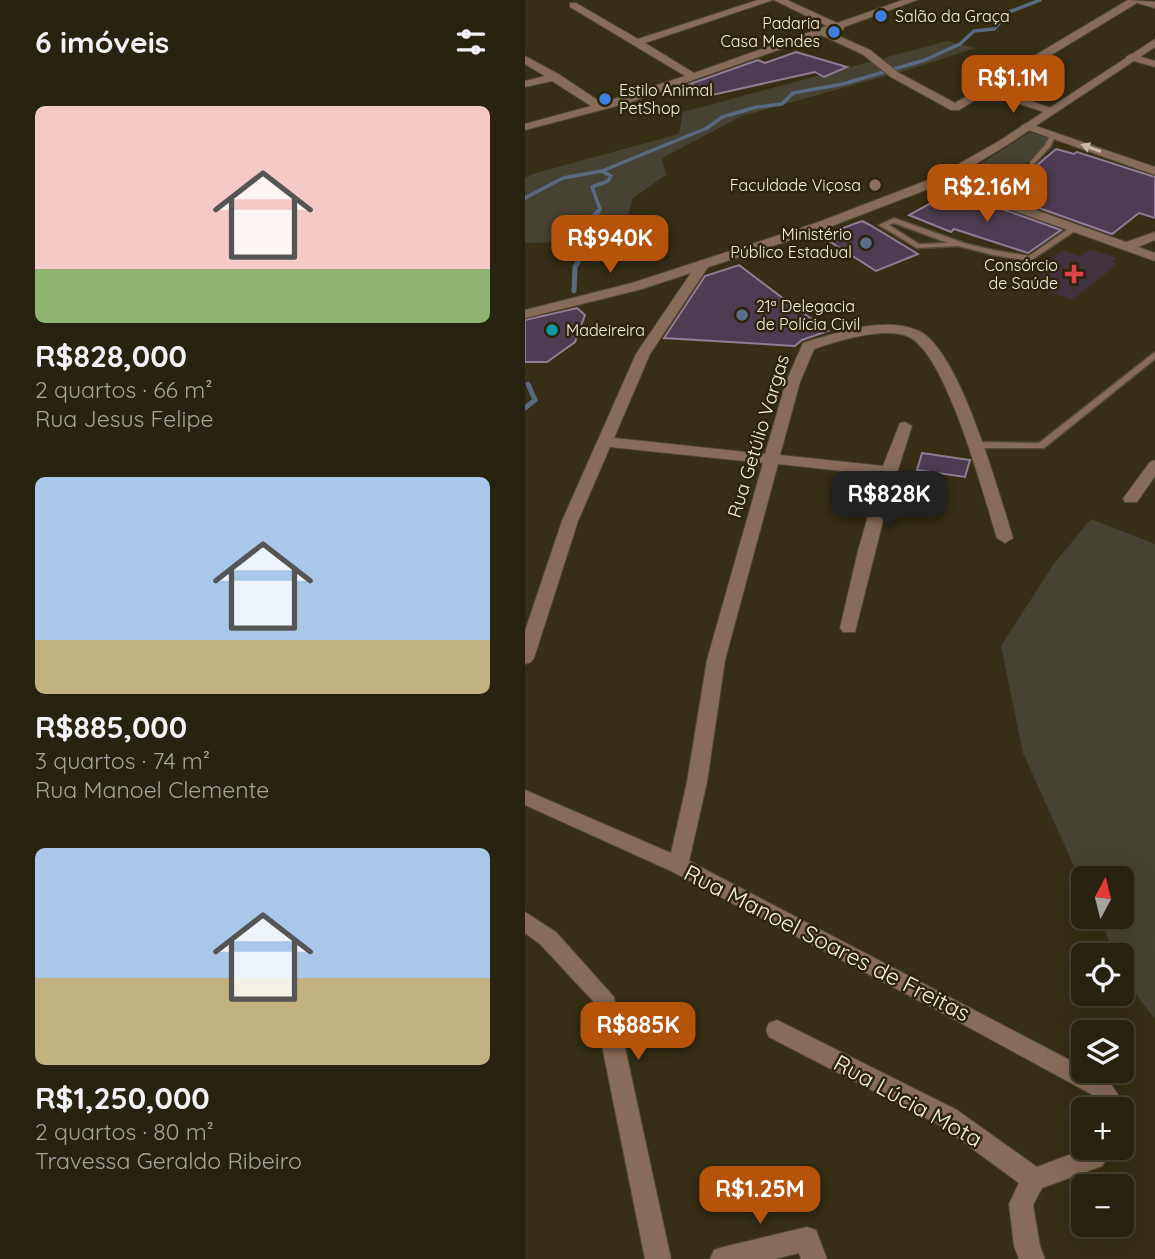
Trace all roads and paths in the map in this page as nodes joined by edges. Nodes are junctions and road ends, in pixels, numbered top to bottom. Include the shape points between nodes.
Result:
1 (768, 0) edge
2 (779, 0) edge
3 (912, 0) edge
4 (1136, 0) edge
5 (573, 5) dead end
6 (1155, 5) edge
7 (839, 28) junction
8 (824, 33) junction
9 (1155, 42) edge
10 (636, 43) junction
11 (1131, 57) junction
12 (525, 59) edge
13 (1155, 64) edge
14 (556, 77) junction
15 (694, 77) junction
16 (525, 85) edge
17 (986, 89) junction
18 (600, 107) junction
19 (1050, 111) junction
20 (1027, 126) junction
21 (525, 127) edge
22 (1053, 135) junction
23 (1032, 163) dead end
24 (1155, 171) edge
25 (1019, 172) dead end
26 (940, 180) junction
27 (963, 189) junction
28 (1074, 229) junction
29 (1155, 236) edge
30 (955, 245) junction
31 (1126, 247) junction
32 (1155, 257) edge
33 (704, 264) junction
34 (525, 314) edge
35 (1155, 355) edge
36 (905, 426) dead end
37 (607, 442) junction
38 (977, 445) junction
39 (772, 458) junction
40 (1155, 464) edge
41 (887, 471) junction
42 (1131, 499) dead end
43 (1005, 538) dead end
44 (849, 628) dead end
45 (525, 658) edge
46 (525, 797) edge
47 (678, 865) junction
48 (525, 921) edge
49 (777, 1030) dead end
50 (1106, 1097) edge
51 (1088, 1160) edge
52 (1034, 1179) junction
53 (811, 1249) edge
54 (658, 1259) edge
55 (723, 1259) edge
56 (1032, 1259) edge

1 - 10 street
2 - 7 street
3 - 7 street
4 - 6 street
4 - 17 street
5 - 10 street
7 - 8 street
8 - 15 street
8 - 17 street via 866,52 895,75 955,108
9 - 11 street
10 - 15 street
11 - 13 street
11 - 19 street
12 - 14 street
14 - 16 street
14 - 18 street
15 - 18 street
17 - 19 street
18 - 21 street
19 - 20 street
20 - 22 street
20 - 26 street
22 - 23 lane
24 -> 22 street
25 - 27 lane via 1005,181
26 - 27 street
26 - 33 street
27 - 28 street
28 - 30 lane via 1030,259
28 - 31 street
29 - 31 street
30 - 30 lane via 894,220 883,225 917,246
31 - 32 street
33 - 34 street
33 - 37 street via 643,354
35 - 38 lane via 1041,446
36 - 41 street
37 - 39 street
37 - 45 street via 571,521
38 - 39 street, Rua Getúlio Vargas via 934,349 915,334 848,333 808,346
38 - 43 street, Rua Getúlio Vargas
39 - 41 street
39 - 47 street, Rua Getúlio Vargas via 716,660 697,782
40 - 42 street
41 - 44 street
46 - 47 street, Rua Manoel Soares de Freitas
47 - 50 street, Rua Manoel Soares de Freitas via 1074,1072 1101,1088
48 - 54 street via 548,938 603,997
49 - 52 street, Rua Lúcia Mota via 949,1118
51 - 52 street
52 - 56 street via 1021,1204
53 - 55 street

